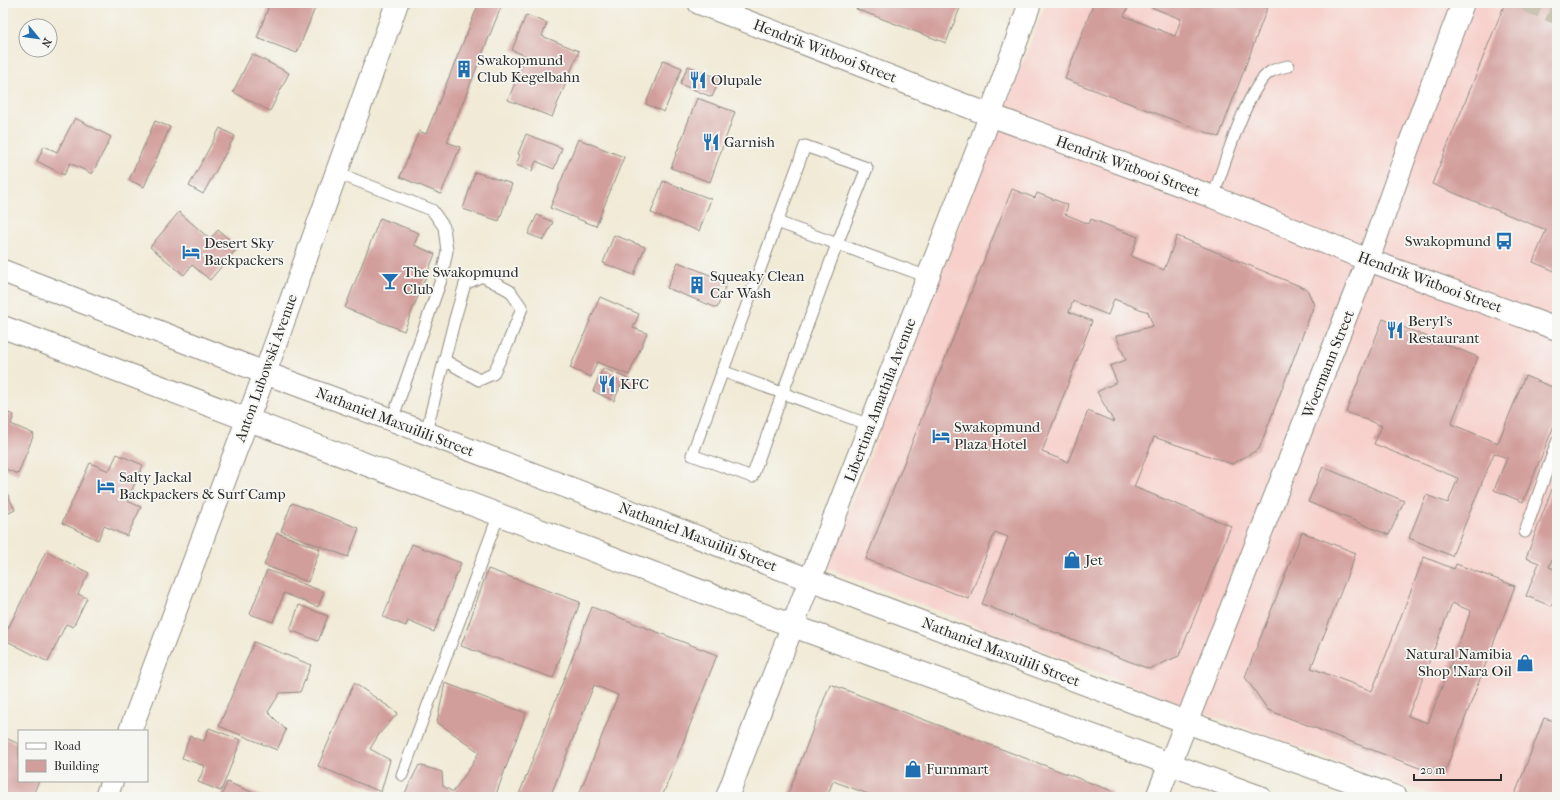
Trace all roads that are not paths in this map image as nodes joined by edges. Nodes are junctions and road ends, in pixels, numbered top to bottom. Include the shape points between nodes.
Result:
1 (398, 3) edge
2 (699, 3) edge
3 (1030, 3) edge
4 (1463, 3) edge
5 (1288, 66) dead end
6 (990, 114) junction
7 (337, 172) junction
8 (1212, 197) junction
9 (777, 222) junction
10 (837, 244) junction
11 (1368, 260) junction
12 (3, 271) edge
13 (928, 277) junction
14 (3, 327) edge
15 (1557, 329) edge
16 (444, 360) junction
17 (722, 371) junction
18 (265, 373) junction
19 (782, 393) junction
20 (246, 419) junction
21 (392, 420) junction
22 (870, 425) junction
23 (426, 432) junction
24 (1557, 442) edge
25 (499, 514) junction
26 (1525, 532) dead end
27 (810, 580) junction
28 (793, 626) junction
29 (1186, 722) junction
30 (130, 730) edge
31 (1170, 764) junction
32 (402, 775) dead end
33 (112, 782) edge
34 (106, 797) edge
35 (727, 797) edge
36 (1157, 797) edge
37 (1260, 797) edge
38 (1396, 797) edge

1 - 7 main road, Anton Lubowski Avenue
2 - 6 main road, Hendrik Witbooi Street
3 - 6 main road, Libertina Amathila Avenue
4 - 11 main road, Woermann Street
5 - 8 lane via 1270,72 1255,88 1236,130
6 - 8 main road, Hendrik Witbooi Street
6 - 13 main road, Libertina Amathila Avenue
7 - 18 main road, Anton Lubowski Avenue
7 - 21 lane via 432,210 444,227 447,251 441,280
8 - 11 main road, Hendrik Witbooi Street
9 - 10 lane
9 - 10 lane via 805,146 867,168
9 - 17 lane
10 - 13 lane
10 - 19 lane
11 - 15 main road, Hendrik Witbooi Street
11 - 29 main road, Woermann Street
12 - 18 main road, Nathaniel Maxuilili Street
13 - 22 main road, Libertina Amathila Avenue
14 - 20 main road
16 - 16 lane via 465,284 482,276 510,291 522,308 493,374 479,380
16 - 23 lane
17 - 19 lane
17 - 19 lane via 692,455 732,470 752,477
18 - 20 main road, Anton Lubowski Avenue
18 - 21 main road, Nathaniel Maxuilili Street
19 - 22 lane
20 - 25 main road
20 - 30 main road, Anton Lubowski Avenue
21 - 23 main road, Nathaniel Maxuilili Street
22 - 27 main road, Libertina Amathila Avenue
23 - 27 main road, Nathaniel Maxuilili Street
24 - 26 lane
25 - 28 main road
25 - 32 lane
27 - 28 main road, Libertina Amathila Avenue
27 - 29 main road, Nathaniel Maxuilili Street
28 - 31 main road
28 - 35 main road, Libertina Amathila Avenue
29 - 31 main road, Woermann Street
29 - 38 main road, Nathaniel Maxuilili Street
31 - 36 main road, Woermann Street
31 - 37 main road
33 - 34 main road

